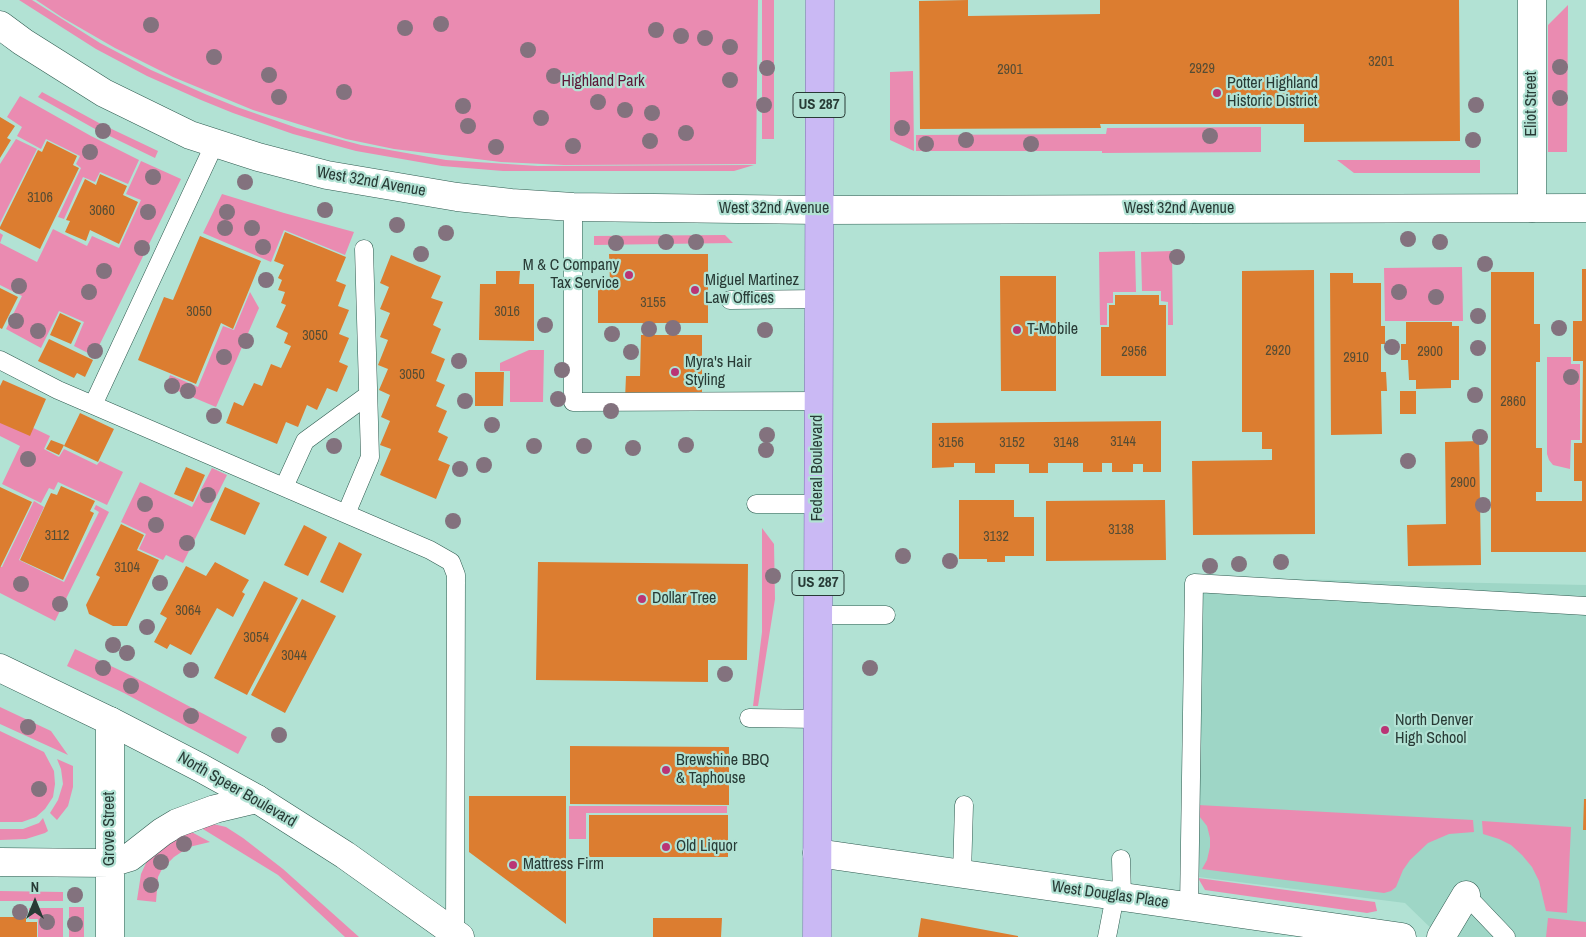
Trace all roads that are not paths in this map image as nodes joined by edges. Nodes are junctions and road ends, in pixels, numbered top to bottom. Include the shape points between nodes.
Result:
1 (820, 0) edge
2 (1532, 0) edge
3 (0, 25) edge
4 (215, 143) junction
5 (572, 207) junction
6 (1532, 208) junction
7 (1586, 208) edge
8 (819, 210) junction
9 (364, 249) dead end
10 (819, 299) junction
11 (730, 300) dead end
12 (0, 360) edge
13 (368, 395) junction
14 (818, 401) junction
15 (93, 405) junction
16 (284, 487) junction
17 (756, 504) dead end
18 (818, 504) junction
19 (346, 514) junction
20 (1586, 606) edge
21 (818, 615) junction
22 (886, 615) dead end
23 (0, 668) edge
24 (749, 718) dead end
25 (818, 719) junction
26 (110, 721) junction
27 (257, 799) junction
28 (964, 805) dead end
29 (817, 853) junction
30 (1121, 859) dead end
31 (0, 862) edge
32 (110, 863) junction
33 (962, 874) junction
34 (1466, 895) joint
35 (1118, 896) junction
36 (1189, 907) junction
37 (458, 935) edge
38 (110, 937) edge
39 (817, 937) edge
40 (1107, 937) edge
41 (1402, 937) edge
42 (1441, 937) edge
43 (1506, 937) edge

1 - 8 main road, Federal Boulevard / US 287
2 - 6 street, Eliot Street
3 - 4 street, West 32nd Avenue via 104,93 190,135
4 - 5 street, West 32nd Avenue via 328,176 457,197
4 - 15 lane
5 - 8 street, West 32nd Avenue
5 - 14 lane via 572,402
6 - 7 street, West 32nd Avenue
6 - 8 street, West 32nd Avenue
8 - 10 main road, Federal Boulevard / US 287
9 - 13 lane
10 - 11 lane
10 - 14 main road, Federal Boulevard / US 287
12 - 15 lane
13 - 16 lane via 305,441
13 - 19 lane via 370,457
14 - 18 main road, Federal Boulevard / US 287
15 - 16 lane
16 - 19 lane
17 - 18 lane
18 - 21 main road, Federal Boulevard / US 287
19 - 37 lane via 438,554 451,562 456,575
20 - 36 lane via 1194,582
21 - 22 lane
21 - 25 main road, Federal Boulevard / US 287
23 - 26 street, North Speer Boulevard
24 - 25 lane
25 - 29 main road, Federal Boulevard / US 287
26 - 27 street, North Speer Boulevard
26 - 32 street, Grove Street
27 - 32 street via 177,823 130,857
27 - 37 street, North Speer Boulevard via 345,855
28 - 33 lane
29 - 33 street, West Douglas Place
29 - 39 main road, Federal Boulevard / US 287
30 - 35 lane
31 - 32 street
32 - 38 street, Grove Street
33 - 35 street, West Douglas Place
34 - 42 street
34 - 43 lane
35 - 36 street, West Douglas Place
35 - 40 lane
36 - 41 street, West Douglas Place

